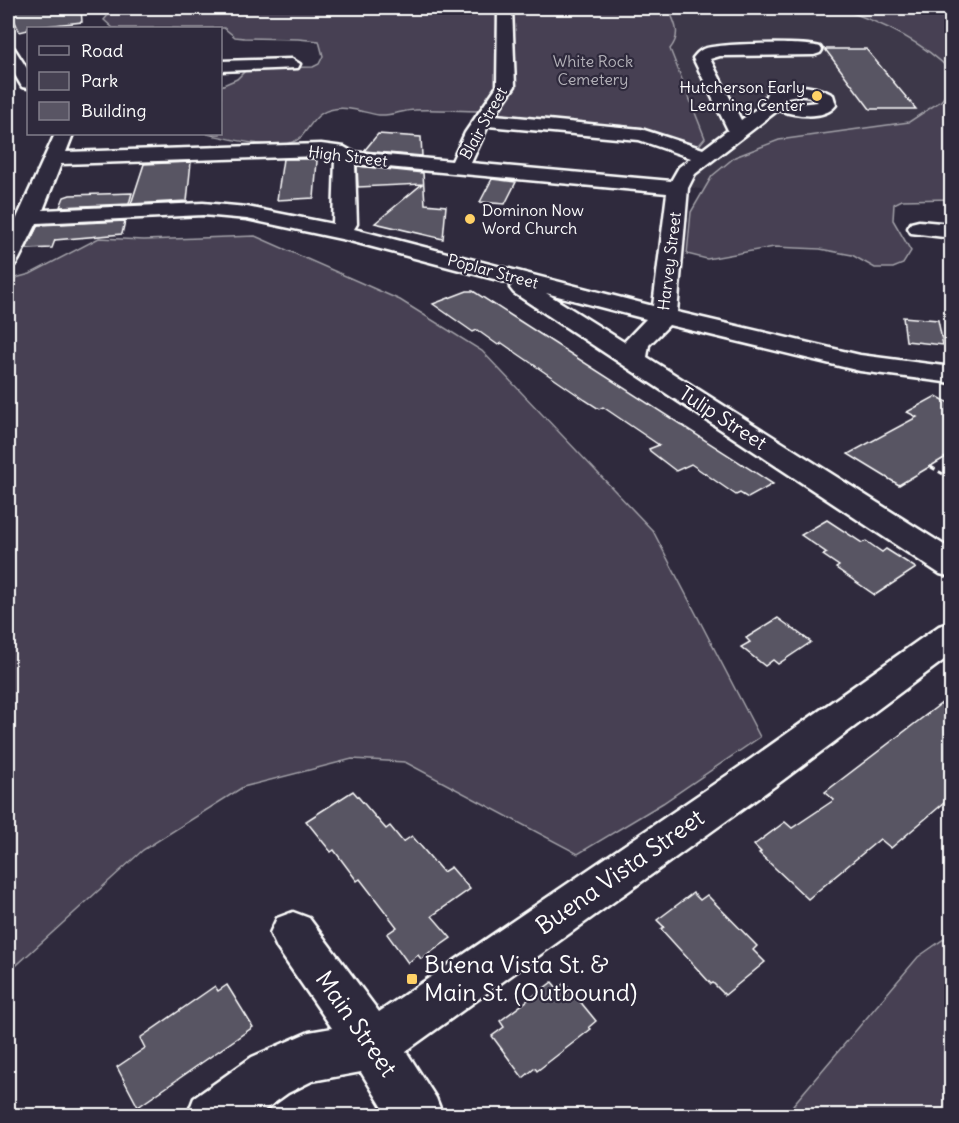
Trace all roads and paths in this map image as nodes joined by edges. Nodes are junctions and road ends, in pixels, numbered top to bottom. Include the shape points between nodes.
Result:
1 (505, 8) edge
2 (814, 50) dead end
3 (9, 56) edge
4 (292, 64) dead end
5 (222, 66) edge
6 (26, 77) edge
7 (776, 103) dead end
8 (485, 120) junction
9 (738, 132) junction
10 (63, 135) edge
11 (706, 156) junction
12 (345, 157) junction
13 (54, 158) junction
14 (459, 166) junction
15 (678, 188) junction
16 (29, 217) junction
17 (919, 228) dead end
18 (951, 231) edge
19 (338, 232) junction
20 (8, 259) edge
21 (495, 271) junction
22 (664, 316) junction
23 (633, 360) junction
24 (951, 375) edge
25 (931, 467) dead end
26 (951, 478) edge
27 (951, 566) edge
28 (951, 635) edge
29 (293, 933) dead end
30 (373, 1045) junction
31 (212, 1116) edge
32 (418, 1116) edge

1 - 8 street, Blair Street via 506,86
2 - 9 street via 720,51 701,58
3 - 6 street
4 - 5 street
7 - 9 street
8 - 11 street via 641,135
8 - 14 street, Blair Street
9 - 11 street
10 - 13 street
11 - 15 street via 686,171
12 - 13 street, High Street via 344,153 321,150
12 - 14 street, High Street
12 - 19 street via 346,224
13 - 16 street
14 - 15 street, High Street
15 - 22 street, Harvey Street
16 - 19 street, Poplar Street via 203,209 247,213
16 - 20 street
17 - 18 street
19 - 21 street, Poplar Street
21 - 22 street, Poplar Street
21 - 23 street, Tulip Street
22 - 23 street, Harvey Street via 636,343
22 - 24 street, Poplar Street via 860,363
23 - 27 street, Tulip Street
25 - 26 path
28 - 30 street, Buena Vista Street via 765,771
29 - 30 street, Main Street
30 - 31 street, Buena Vista Street via 309,1057 270,1075
30 - 32 street, Main Street

